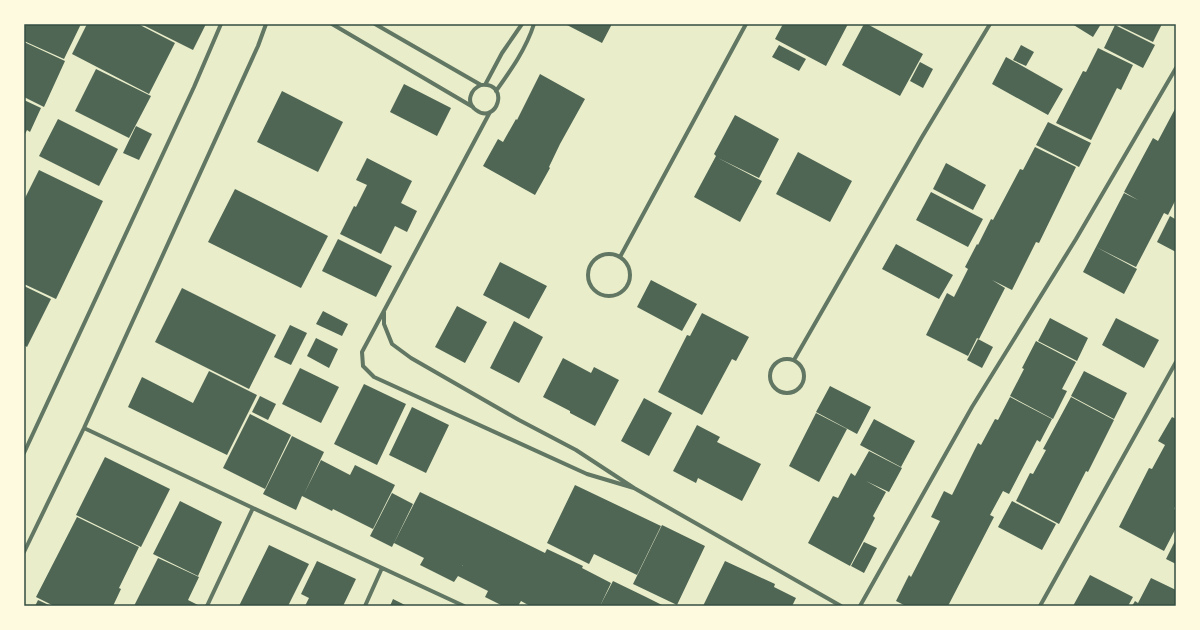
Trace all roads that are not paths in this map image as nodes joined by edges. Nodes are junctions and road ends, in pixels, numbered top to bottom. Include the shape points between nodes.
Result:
1 (221, 24) edge
2 (266, 24) edge
3 (332, 24) edge
4 (375, 24) edge
5 (522, 24) edge
6 (534, 24) edge
7 (746, 24) edge
8 (990, 24) edge
9 (1176, 68) edge
10 (483, 85) junction
11 (496, 91) junction
12 (473, 108) junction
13 (490, 112) junction
14 (620, 257) junction
15 (385, 310) junction
16 (794, 360) junction
17 (1176, 362) edge
18 (84, 428) junction
19 (24, 452) edge
20 (634, 488) junction
21 (253, 508) junction
22 (24, 552) edge
23 (382, 568) junction
24 (207, 606) edge
25 (365, 606) edge
26 (464, 606) edge
27 (841, 606) edge
28 (860, 606) edge
29 (1040, 606) edge

1 - 19 street
2 - 18 street
3 - 12 street
4 - 10 street
5 - 10 street
6 - 11 street via 517,61
7 - 14 street
8 - 16 street
9 - 28 street via 972,407
10 - 11 street
10 - 12 street via 476,87 472,92 470,102
11 - 13 street via 498,103
12 - 13 street via 478,112
13 - 15 street
14 - 14 street via 610,254 600,256 592,262 588,271 588,281 594,290 602,295 612,296 622,292 628,284 630,274 627,264
15 - 20 street via 384,324 392,344 411,358 576,450
15 - 20 street via 362,352 363,366 374,377 587,474
16 - 16 street via 777,362 772,368 770,377 773,386 780,391 788,393 797,390 803,383 804,374 801,366
17 - 29 street
18 - 21 street
18 - 22 street
20 - 27 street
21 - 23 street
21 - 24 street
23 - 25 street
23 - 26 street

